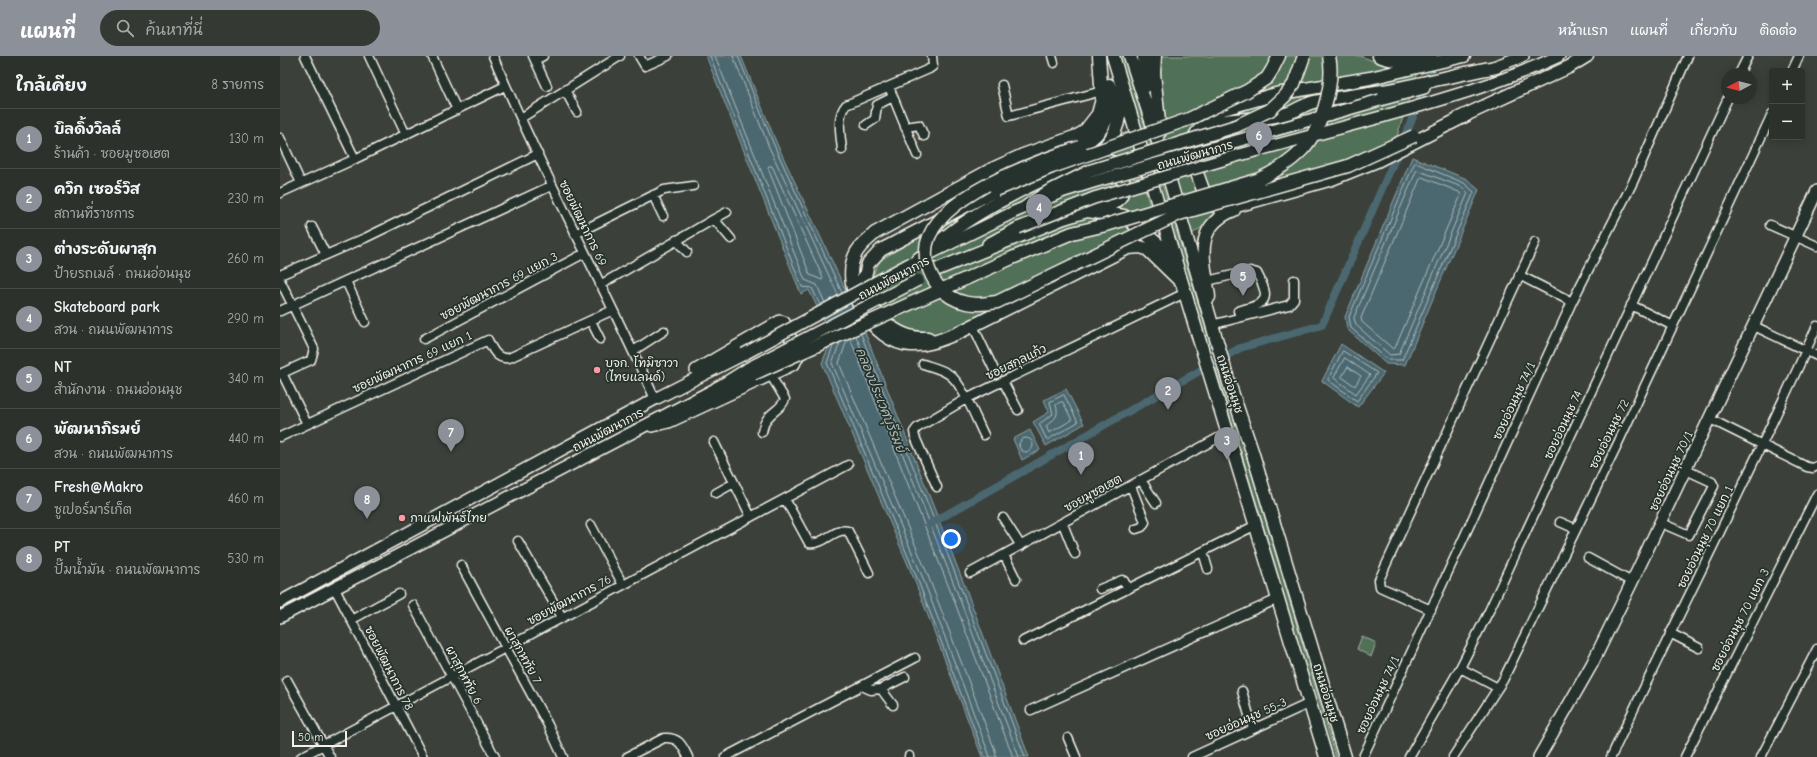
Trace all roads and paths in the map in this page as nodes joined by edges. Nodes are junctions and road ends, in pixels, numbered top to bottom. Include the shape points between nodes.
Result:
1 (305, 56) edge
2 (369, 56) edge
3 (432, 56) edge
4 (493, 56) edge
5 (620, 56) edge
6 (639, 56) edge
7 (668, 56) edge
8 (932, 56) edge
9 (1099, 56) edge
10 (1103, 56) edge
11 (1112, 56) edge
12 (1130, 56) edge
13 (1144, 56) edge
14 (1155, 56) edge
15 (1279, 56) edge
16 (1304, 56) edge
17 (1329, 56) edge
18 (1379, 56) edge
19 (1440, 56) edge
20 (1464, 56) edge
21 (1523, 56) edge
22 (1559, 56) edge
23 (1588, 56) edge
24 (1688, 56) edge
25 (1748, 56) edge
26 (1799, 56) edge
27 (537, 57) edge
28 (1422, 63) junction
29 (1496, 66) joint
30 (1743, 68) edge
31 (1793, 68) edge
32 (1002, 85) dead end
33 (506, 86) junction
34 (547, 86) dead end
35 (889, 86) junction
36 (1414, 87) junction
37 (566, 90) junction
38 (1102, 91) junction
39 (893, 97) junction
40 (1725, 104) edge
41 (457, 110) junction
42 (577, 112) dead end
43 (521, 118) junction
44 (1188, 119) junction
45 (1769, 120) edge
46 (1152, 124) junction
47 (866, 125) dead end
48 (905, 127) junction
49 (406, 135) junction
50 (924, 136) dead end
51 (280, 138) edge
52 (1414, 139) junction
53 (842, 150) dead end
54 (538, 154) junction
55 (917, 155) dead end
56 (1163, 157) junction
57 (355, 159) junction
58 (1082, 165) junction
59 (302, 183) junction
60 (551, 186) junction
61 (693, 186) dead end
62 (1817, 191) edge
63 (280, 193) edge
64 (653, 195) junction
65 (1256, 202) junction
66 (1026, 207) junction
67 (727, 212) dead end
68 (1087, 212) junction
69 (663, 216) dead end
70 (714, 219) junction
71 (1770, 225) dead end
72 (312, 227) dead end
73 (875, 233) junction
74 (575, 234) junction
75 (1796, 237) junction
76 (731, 239) dead end
77 (676, 240) junction
78 (1535, 242) dead end
79 (1817, 246) edge
80 (687, 252) dead end
81 (585, 253) junction
82 (326, 255) junction
83 (914, 262) junction
84 (1177, 266) junction
85 (938, 269) junction
86 (280, 275) edge
87 (1519, 275) junction
88 (280, 280) edge
89 (1294, 280) dead end
90 (346, 281) junction
91 (1207, 281) junction
92 (863, 284) junction
93 (600, 285) junction
94 (1184, 288) junction
95 (1572, 302) junction
96 (1631, 305) junction
97 (292, 306) junction
98 (613, 310) junction
99 (280, 311) edge
100 (1238, 311) dead end
101 (365, 322) dead end
102 (591, 322) junction
103 (1211, 324) junction
104 (973, 326) junction
105 (1674, 326) junction
106 (1754, 326) junction
107 (1817, 326) edge
108 (664, 331) dead end
109 (949, 336) junction
110 (424, 339) dead end
111 (600, 339) dead end
112 (1806, 350) junction
113 (633, 351) junction
114 (1817, 356) edge
115 (923, 364) dead end
116 (751, 371) junction
117 (281, 374) edge
118 (996, 374) dead end
119 (771, 376) junction
120 (1003, 381) junction
121 (717, 388) joint
122 (675, 389) junction
123 (655, 399) junction
124 (966, 399) junction
125 (1018, 410) dead end
126 (1710, 419) junction
127 (307, 424) junction
128 (637, 429) junction
129 (762, 432) dead end
130 (1227, 432) junction
131 (984, 435) dead end
132 (280, 437) edge
133 (714, 442) dead end
134 (1763, 444) junction
135 (848, 465) dead end
136 (1817, 466) edge
137 (1686, 470) junction
138 (1141, 480) junction
139 (734, 483) junction
140 (1131, 486) junction
141 (937, 487) dead end
142 (716, 493) dead end
143 (1817, 494) edge
144 (785, 499) junction
145 (1156, 502) dead end
146 (751, 517) junction
147 (1003, 518) dead end
148 (1560, 522) dead end
149 (1661, 523) junction
150 (1063, 524) junction
151 (591, 525) dead end
152 (1256, 525) junction
153 (1136, 529) dead end
154 (1576, 529) junction
155 (518, 541) dead end
156 (1021, 546) junction
157 (1203, 552) junction
158 (1075, 554) dead end
159 (1004, 555) junction
160 (1588, 558) dead end
161 (461, 566) dead end
162 (1208, 568) dead end
163 (869, 573) dead end
164 (970, 573) dead end
165 (328, 577) junction
166 (1016, 580) dead end
167 (1632, 582) junction
168 (623, 585) junction
169 (335, 589) junction
170 (1100, 589) dead end
171 (1128, 589) junction
172 (399, 594) dead end
173 (1278, 599) junction
174 (280, 602) edge
175 (413, 605) dead end
176 (1431, 610) junction
177 (280, 617) edge
178 (562, 617) junction
179 (351, 620) junction
180 (1670, 634) junction
181 (1023, 641) dead end
182 (505, 648) junction
183 (1699, 648) dead end
184 (1817, 649) edge
185 (915, 658) dead end
186 (1460, 668) junction
187 (451, 676) junction
188 (905, 677) dead end
189 (287, 680) dead end
190 (862, 686) junction
191 (1498, 688) junction
192 (881, 689) junction
193 (1242, 690) dead end
194 (1310, 703) junction
195 (893, 705) dead end
196 (395, 706) junction
197 (1031, 710) dead end
198 (1252, 729) junction
199 (1068, 738) dead end
200 (324, 745) junction
201 (301, 757) edge
202 (330, 757) edge
203 (423, 757) edge
204 (495, 757) edge
205 (563, 757) edge
206 (627, 757) edge
207 (688, 757) edge
208 (725, 757) edge
209 (1076, 757) edge
210 (1192, 757) edge
211 (1326, 757) edge
212 (1345, 757) edge
213 (1363, 757) edge
214 (1409, 757) edge
215 (1453, 757) edge
216 (1539, 757) edge
217 (1611, 757) edge
218 (1685, 757) edge
219 (1761, 757) edge

1 - 57 street
2 - 49 street
3 - 41 street
4 - 33 street, ซอยพัฒนาการ 69
5 - 37 street
6 - 7 street via 645,66
8 - 35 street via 934,66
9 - 38 main road
10 - 52 main road, bridge via 1110,91 1109,114 1097,135 1080,147 1013,172 963,200 940,217 932,230 926,252 931,276 942,291 956,300 969,304 984,305 997,302 1179,214 1348,166
11 - 58 main road via 1120,99 1117,129 1112,140
11 - 84 main road, ถนนอ่อนนุช
12 - 46 main road, ถนนอ่อนนุช
13 - 46 main road via 1145,92
14 - 56 main road via 1154,80
15 - 44 main road, bridge via 1267,78 1247,91
16 - 66 main road, bridge via 1294,84 1270,110 1236,126 1090,172 1048,192
17 - 116 main road, bridge via 1330,80 1320,119 1301,151 1271,174 1113,223 1072,233
18 - 28 main road
19 - 28 main road
20 - 28 main road
21 - 29 main road
22 - 85 main road, ถนนพัฒนาการ, bridge via 1493,84 1094,198 1018,228
23 - 52 main road
24 - 95 street, ซอยอ่อนนุช 74/1 via 1634,182
25 - 30 street
26 - 31 street
27 - 34 street
28 - 44 main road, bridge via 1276,94
29 - 36 main road
32 - 38 street via 1009,116
33 - 41 street
33 - 43 street, ซอยพัฒนาการ 69
35 - 39 street
35 - 53 street via 846,105 842,110
36 - 65 main road via 1312,102 1278,116 1231,120 1202,128 1195,134 1193,154 1207,200 1220,210
36 - 66 main road, ถนนพัฒนาการ, bridge via 1380,100 1093,182
37 - 42 street
37 - 43 street
38 - 73 main road via 1098,114 1089,127 1077,136 992,169
39 - 47 street via 877,105 875,119
39 - 48 street
40 - 96 street, ซอยอ่อนนุช 74
41 - 49 street
43 - 54 street, ซอยพัฒนาการ 69
44 - 92 main road, bridge via 1052,167 996,190 881,250 868,264
45 - 105 street, ซอยอ่อนนุช 72
46 - 56 main road, ถนนอ่อนนุช
48 - 50 street via 919,125
48 - 55 street
49 - 57 street
51 - 59 street
52 - 65 main road via 1377,161
54 - 60 street, ซอยพัฒนาการ 69
54 - 82 street
56 - 103 main road, ถนนอ่อนนุช
57 - 59 street
58 - 68 main road via 1112,160 1118,163 1123,176 1123,194 1119,200 1111,206
58 - 83 main road via 1014,193 954,230
59 - 63 street
60 - 74 street, ซอยพัฒนาการ 69
60 - 90 street
61 - 64 street via 664,190
62 - 75 main road, ซอยอ่อนนุช 70/1
64 - 69 street
64 - 74 street
65 - 91 main road via 1226,215 1212,225 1202,249
66 - 83 main road, ถนนพัฒนาการ, bridge
67 - 70 street
68 - 84 main road via 1124,216 1159,245
68 - 85 main road via 1064,218
70 - 76 street
70 - 77 street
71 - 75 street
72 - 82 street
73 - 92 main road via 862,253
73 - 109 main road via 861,245 853,264 852,276 857,301 864,314 894,342 920,345
74 - 81 street, ซอยพัฒนาการ 69
75 - 79 street
75 - 106 main road, ซอยอ่อนนุช 70/1
77 - 80 street
77 - 93 street
78 - 87 street
81 - 93 street, ซอยพัฒนาการ 69
81 - 110 street, ซอยพัฒนาการ 69 แยก 3
82 - 86 street
83 - 122 main road, ถนนพัฒนาการ, bridge
84 - 94 main road, ถนนอ่อนนุช
85 - 116 main road, ถนนพัฒนาการ, bridge
87 - 95 street
87 - 176 street via 1379,580 1380,587
88 - 97 street
89 - 103 street via 1294,299 1289,304
90 - 97 street
90 - 101 street
91 - 100 street via 1250,271 1257,273 1265,297 1264,302
91 - 103 main road
92 - 109 main road via 872,308 893,329 917,338
93 - 98 street, ซอยพัฒนาการ 69
94 - 104 main road via 1147,249 1135,247 1099,262
94 - 120 street, ซอยสกุลแก้ว
94 - 130 main road, ถนนอ่อนนุช
95 - 176 street, ซอยอ่อนนุช 74/1
96 - 105 street
96 - 186 street, ซอยอ่อนนุช 74 via 1493,604
97 - 99 street
97 - 117 street via 312,343 313,356 311,360
98 - 102 street, ซอยพัฒนาการ 69 แยก 1
98 - 113 street, ซอยพัฒนาการ 69
102 - 111 street
102 - 127 street, ซอยพัฒนาการ 69 แยก 1 via 504,359 498,356 488,340
103 - 212 main road, ถนนอ่อนนุช
104 - 109 main road
104 - 118 street
105 - 154 street, ซอยอ่อนนุช 72
106 - 112 street
106 - 126 main road, ซอยอ่อนนุช 70/1
107 - 112 street, ซอยอ่อนนุช 70 แยก 1
108 - 113 street
112 - 114 street
112 - 134 street, ซอยอ่อนนุช 70 แยก 1
113 - 123 street, ซอยพัฒนาการ 69
115 - 124 street via 950,375
116 - 121 main road
117 - 127 street
119 - 122 main road via 794,364 797,359 784,322 776,323 694,372
119 - 128 main road via 669,422
119 - 129 street via 785,399 783,404 766,418
120 - 124 street, ซอยสกุลแก้ว
120 - 125 street
121 - 128 main road, ถนนพัฒนาการ
122 - 123 main road, ถนนพัฒนาการ
123 - 165 main road, ถนนพัฒนาการ
124 - 131 street
124 - 141 street, ซอยสกุลแก้ว via 916,428 914,432
126 - 134 street
126 - 137 main road, ซอยอ่อนนุช 70/1
127 - 132 street, ซอยพัฒนาการ 69 แยก 1
128 - 169 main road, ถนนพัฒนาการ
130 - 138 street, ซอยมูซอเฮต
130 - 152 main road, ถนนอ่อนนุช
133 - 139 street
134 - 136 street via 1808,467
134 - 180 street, ซอยอ่อนนุช 70 แยก 1
135 - 144 street, ซอยพัฒนาการ 76
137 - 149 main road, ซอยอ่อนนุช 70/1
137 - 149 street via 1712,482 1713,488 1689,535
138 - 140 street, ซอยมูซอเฮต
138 - 145 street
139 - 142 street
139 - 146 street
140 - 150 street, ซอยมูซอเฮต
140 - 153 street via 1145,522 1142,527
143 - 218 street, ซอยอ่อนนุช 70 แยก 3
144 - 146 street, ซอยพัฒนาการ 76
144 - 163 street via 809,543 817,543 841,531 848,531
146 - 168 street, ซอยพัฒนาการ 76
147 - 156 street
148 - 154 street
149 - 167 main road, ซอยอ่อนนุช 70/1
150 - 156 street, ซอยมูซอเฮต
150 - 158 street
151 - 168 street
152 - 157 street
152 - 173 main road, ถนนอ่อนนุช
154 - 191 street, ซอยอ่อนนุช 72
155 - 178 street
156 - 159 street, ซอยมูซอเฮต
157 - 162 street
157 - 171 street
159 - 164 street, ซอยมูซอเฮต
159 - 166 street
160 - 167 street
161 - 182 street, ผาสุกหทัย 7
165 - 169 main road
165 - 174 main road, ถนนพัฒนาการ
167 - 216 main road, ซอยอ่อนนุช 70/1 via 1592,664
168 - 178 street, ซอยพัฒนาการ 76
169 - 177 main road, ถนนพัฒนาการ
169 - 179 street, ซอยพัฒนาการ 78
170 - 171 street via 1122,580
171 - 181 street
172 - 179 street
173 - 194 main road, ถนนอ่อนนุช
173 - 197 street
175 - 187 street, ผาสุกหทัย 6
176 - 213 street, ซอยอ่อนนุช 74/1
178 - 182 street, ซอยพัฒนาการ 76
179 - 196 street, ซอยพัฒนาการ 78
180 - 183 street
180 - 217 street, ซอยอ่อนนุช 70 แยก 1
182 - 187 street, ซอยพัฒนาการ 76
182 - 205 street, ผาสุกหทัย 7
184 - 219 street
185 - 190 street
186 - 191 street
186 - 214 street, ซอยอ่อนนุช 74
187 - 196 street, ซอยพัฒนาการ 76
187 - 204 street, ผาสุกหทัย 6
188 - 192 street
189 - 200 street
190 - 192 street via 871,690
190 - 208 street
191 - 215 street, ซอยอ่อนนุช 72
192 - 195 street
193 - 198 street
194 - 198 street, ซอยอ่อนนุช 55-3
194 - 211 main road, ถนนอ่อนนุช
196 - 200 street, ซอยพัฒนาการ 76
196 - 203 street, ซอยพัฒนาการ 78
198 - 210 street, ซอยอ่อนนุช 55-3
199 - 209 street
200 - 201 street, ซอยพัฒนาการ 76
200 - 202 street
206 - 207 street via 664,738 671,738 682,744

